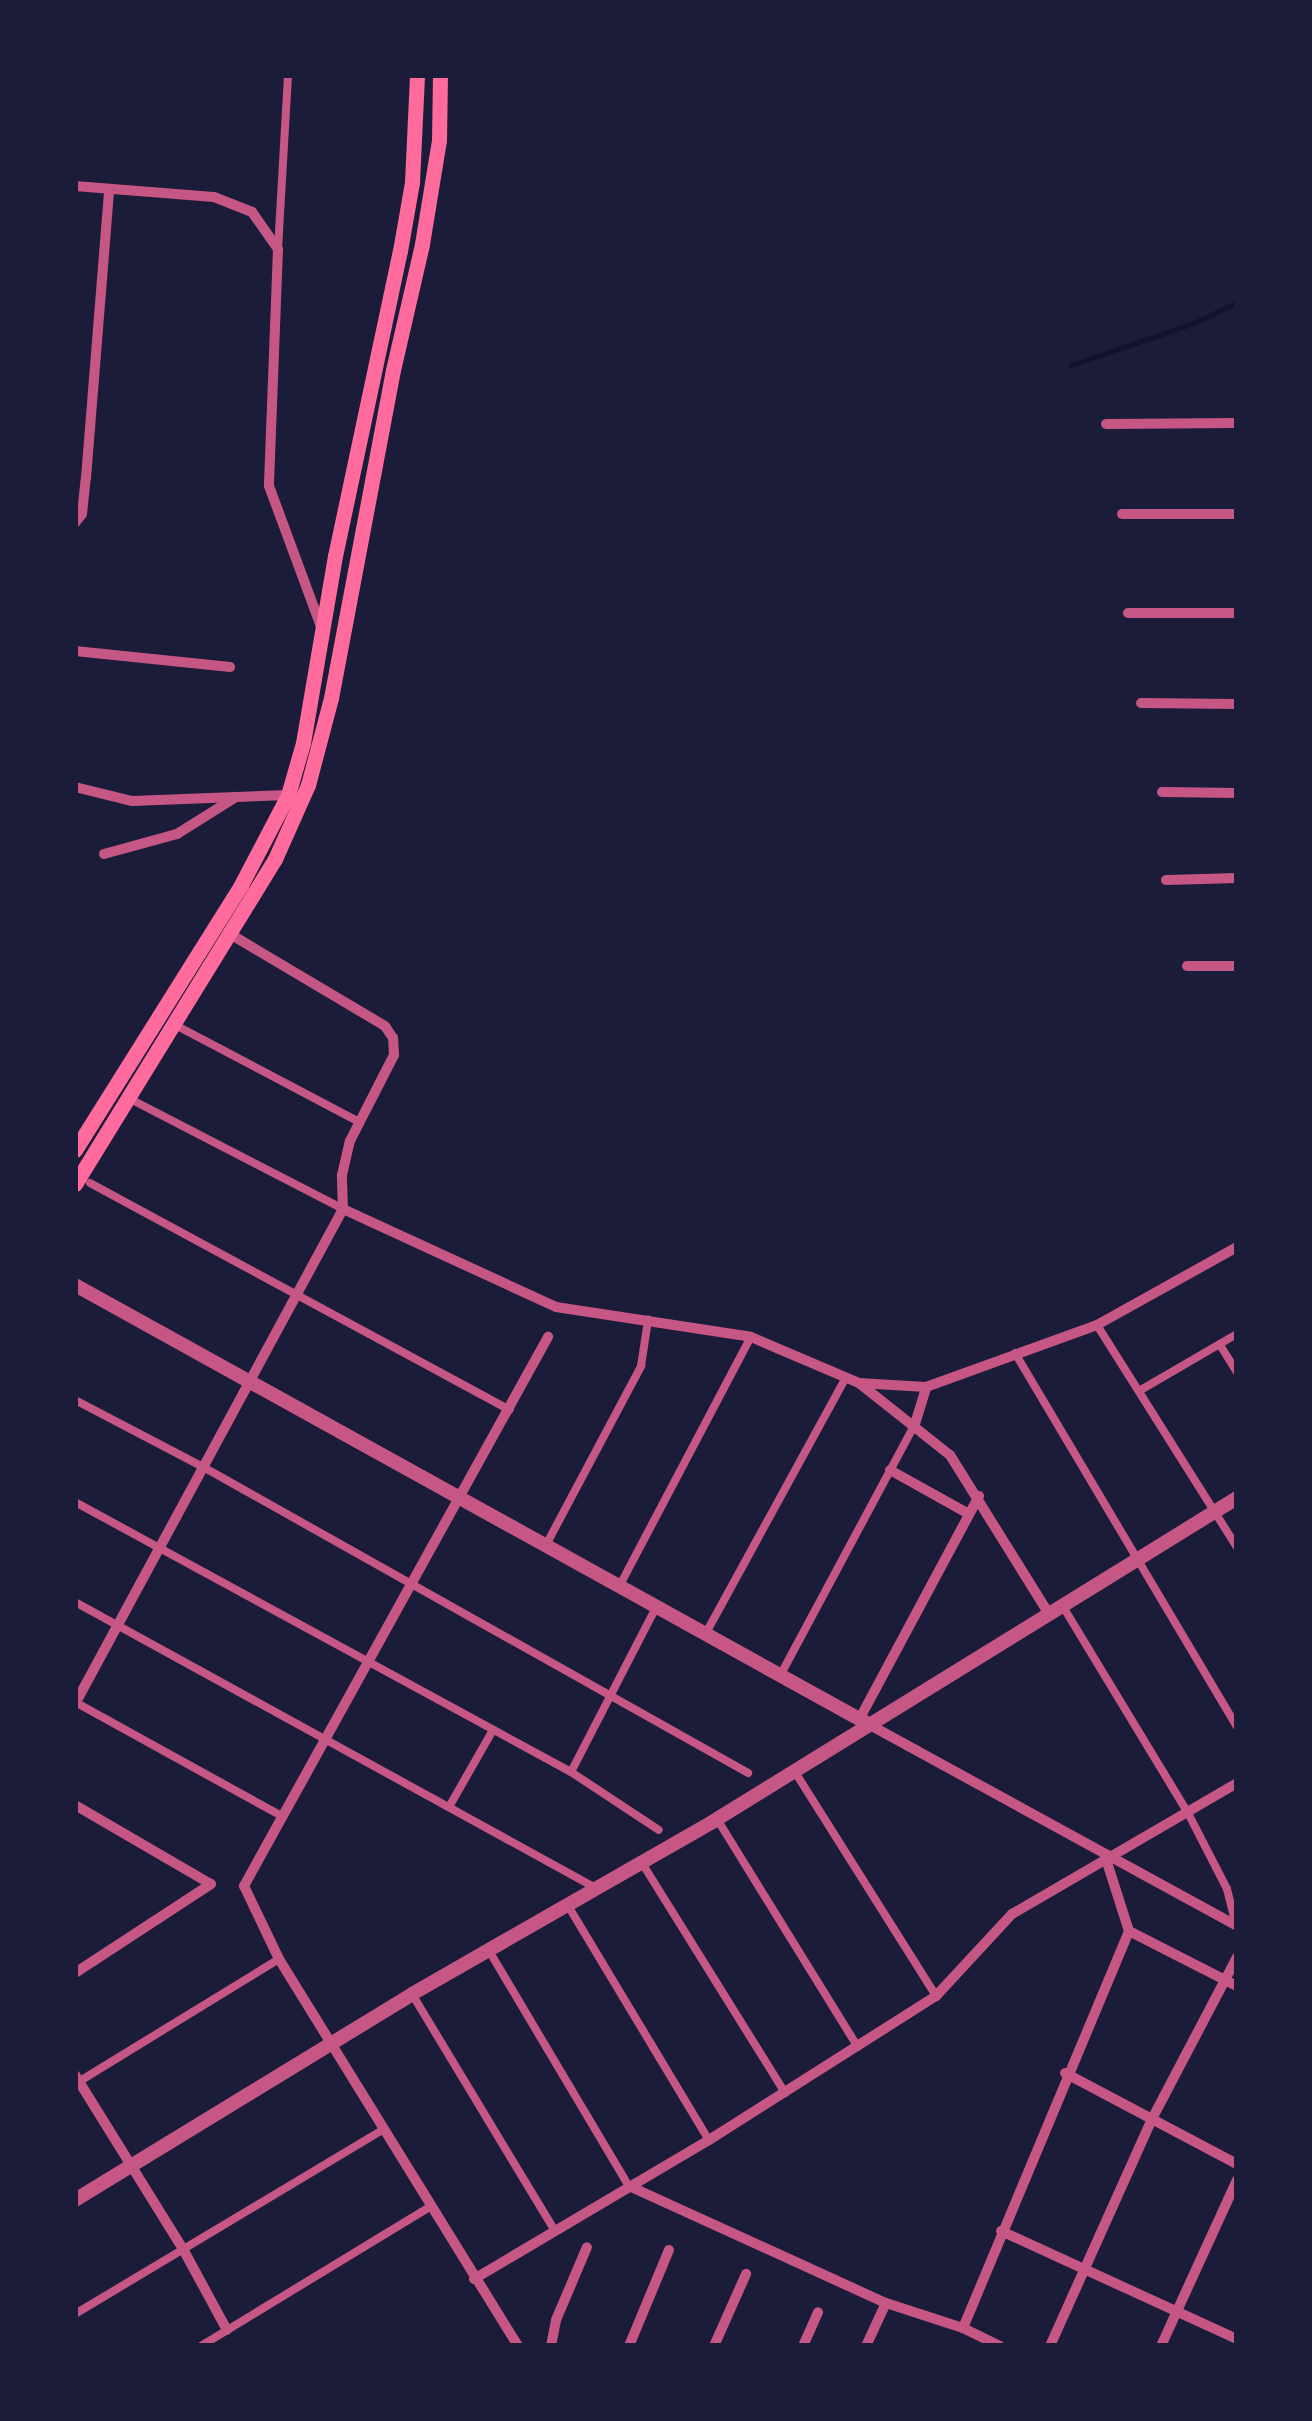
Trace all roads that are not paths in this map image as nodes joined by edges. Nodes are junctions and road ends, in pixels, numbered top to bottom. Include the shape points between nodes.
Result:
1 (288, 75) edge
2 (417, 75) edge
3 (440, 75) edge
4 (75, 186) edge
5 (109, 190) junction
6 (278, 249) junction
7 (1237, 422) edge
8 (1106, 424) dead end
9 (1122, 514) dead end
10 (1237, 514) edge
11 (75, 523) edge
12 (1128, 613) dead end
13 (1237, 613) edge
14 (323, 632) junction
15 (75, 650) edge
16 (230, 667) dead end
17 (1141, 704) dead end
18 (1237, 704) edge
19 (75, 787) edge
20 (1162, 792) dead end
21 (1237, 793) edge
22 (288, 796) junction
23 (237, 797) junction
24 (104, 854) dead end
25 (1237, 878) edge
26 (1166, 880) dead end
27 (230, 934) junction
28 (1187, 966) dead end
29 (1237, 966) edge
30 (178, 1027) dead end
31 (136, 1102) dead end
32 (359, 1122) junction
33 (75, 1150) edge
34 (82, 1183) edge
35 (343, 1209) junction
36 (1237, 1247) edge
37 (75, 1285) edge
38 (298, 1293) junction
39 (648, 1320) junction
40 (1096, 1326) junction
41 (1237, 1334) edge
42 (548, 1337) dead end
43 (751, 1337) junction
44 (1220, 1345) junction
45 (1015, 1353) junction
46 (1237, 1372) edge
47 (846, 1378) junction
48 (252, 1382) junction
49 (859, 1383) junction
50 (926, 1387) junction
51 (1140, 1392) junction
52 (75, 1400) edge
53 (510, 1410) junction
54 (915, 1424) junction
55 (205, 1468) junction
56 (890, 1470) junction
57 (979, 1496) junction
58 (461, 1498) junction
59 (1237, 1498) edge
60 (75, 1502) edge
61 (1215, 1510) junction
62 (969, 1514) junction
63 (546, 1545) junction
64 (161, 1547) junction
65 (1237, 1547) edge
66 (1136, 1559) junction
67 (411, 1584) junction
68 (620, 1585) junction
69 (75, 1602) edge
70 (657, 1606) junction
71 (1056, 1610) junction
72 (118, 1625) junction
73 (706, 1633) junction
74 (368, 1661) junction
75 (781, 1674) junction
76 (612, 1694) junction
77 (75, 1702) edge
78 (865, 1722) junction
79 (1237, 1727) edge
80 (493, 1730) junction
81 (328, 1740) junction
82 (571, 1772) junction
83 (795, 1772) junction
84 (748, 1773) dead end
85 (1237, 1783) edge
86 (75, 1805) edge
87 (449, 1807) junction
88 (1188, 1813) junction
89 (280, 1816) junction
90 (718, 1818) junction
91 (659, 1830) dead end
92 (1105, 1856) junction
93 (642, 1863) junction
94 (594, 1888) junction
95 (567, 1904) junction
96 (1236, 1926) edge
97 (1128, 1931) junction
98 (488, 1949) junction
99 (1237, 1957) edge
100 (279, 1959) junction
101 (75, 1973) edge
102 (1223, 1978) junction
103 (1237, 1986) edge
104 (412, 1994) junction
105 (936, 1996) junction
106 (334, 2043) junction
107 (858, 2047) junction
108 (1066, 2074) junction
109 (76, 2080) edge
110 (785, 2094) junction
111 (1152, 2119) junction
112 (384, 2129) junction
113 (709, 2140) junction
114 (1237, 2164) edge
115 (132, 2166) junction
116 (1237, 2180) edge
117 (629, 2186) junction
118 (75, 2200) edge
119 (431, 2206) junction
120 (554, 2232) junction
121 (1001, 2232) junction
122 (586, 2247) dead end
123 (183, 2249) junction
124 (669, 2250) dead end
125 (1081, 2271) junction
126 (746, 2274) dead end
127 (474, 2279) junction
128 (886, 2303) junction
129 (818, 2312) dead end
130 (1176, 2312) junction
131 (75, 2314) edge
132 (963, 2328) junction
133 (227, 2330) junction
134 (1237, 2339) edge
135 (200, 2346) edge
136 (518, 2346) edge
137 (552, 2346) edge
138 (629, 2346) edge
139 (714, 2346) edge
140 (803, 2346) edge
141 (866, 2346) edge
142 (1000, 2346) edge
143 (1050, 2346) edge
144 (1161, 2346) edge

1 - 6 street
2 - 14 main road via 412,182
3 - 27 main road via 439,140 422,244 319,749 293,824
4 - 5 street
5 - 6 street via 214,197 252,212
5 - 11 street via 86,478
6 - 14 street via 269,486
7 - 8 street
9 - 10 street
12 - 13 street
14 - 22 main road
15 - 16 street
17 - 18 street
19 - 23 street via 132,802
20 - 21 street
22 - 23 street
22 - 33 main road via 242,885
23 - 24 street via 177,834
25 - 26 street
27 - 32 street via 385,1026 394,1055
27 - 34 main road
28 - 29 street
30 - 32 street
31 - 35 street
32 - 35 street via 342,1175
34 - 38 street
35 - 38 street
35 - 39 street via 556,1307
36 - 40 street
37 - 48 street
38 - 48 street
38 - 53 street
39 - 43 street
39 - 63 street via 640,1366
40 - 45 street
40 - 51 street
41 - 44 street
42 - 53 street
43 - 47 street
43 - 68 street
44 - 46 street
44 - 51 street
45 - 50 street
45 - 66 street
47 - 49 street
47 - 73 street
48 - 55 street
48 - 58 street
49 - 50 street
49 - 54 street
50 - 54 street
51 - 61 street
52 - 55 street
53 - 58 street
54 - 56 street
54 - 57 street via 950,1455
55 - 64 street
55 - 67 street
56 - 62 street
56 - 75 street
57 - 62 street
57 - 71 street
58 - 63 street
58 - 67 street
59 - 61 street
60 - 64 street
61 - 65 street
61 - 66 street
62 - 78 street
63 - 68 street
64 - 72 street
64 - 74 street
66 - 71 street
66 - 79 street
67 - 74 street
67 - 76 street
68 - 70 street
69 - 72 street
70 - 73 street
70 - 76 street
71 - 78 street
71 - 88 street
72 - 77 street
72 - 81 street
73 - 75 street
74 - 80 street
74 - 81 street
75 - 78 street
76 - 82 street
76 - 84 street
77 - 89 street
78 - 83 street
78 - 92 street
80 - 82 street
80 - 87 street
81 - 87 street
81 - 89 street
82 - 91 street
83 - 90 street
83 - 105 street
85 - 88 street
86 - 101 street via 211,1884
87 - 94 street
88 - 92 street
88 - 96 street via 1227,1889
89 - 100 street via 244,1886
90 - 93 street
90 - 107 street
92 - 96 street
92 - 97 street
92 - 105 street via 1012,1914
93 - 94 street
93 - 110 street
94 - 95 street
95 - 98 street
95 - 113 street
97 - 102 street
97 - 108 street
98 - 104 street
98 - 117 street
99 - 102 street
100 - 106 street
100 - 109 street
102 - 103 street
102 - 111 street
104 - 106 street
104 - 120 street
105 - 107 street
106 - 112 street
106 - 115 street
107 - 110 street
108 - 111 street
108 - 121 street
109 - 115 street
110 - 113 street
111 - 114 street
111 - 125 street
112 - 119 street
112 - 123 street
113 - 117 street
115 - 118 street
115 - 123 street
116 - 130 street
117 - 120 street
117 - 128 street
119 - 127 street
119 - 133 street
120 - 127 street
121 - 125 street
121 - 132 street
122 - 137 street
123 - 131 street
123 - 133 street
124 - 138 street
125 - 130 street
125 - 143 street
126 - 139 street
127 - 136 street
128 - 132 street
128 - 141 street
129 - 140 street
130 - 134 street
130 - 144 street
132 - 142 street
133 - 135 street

